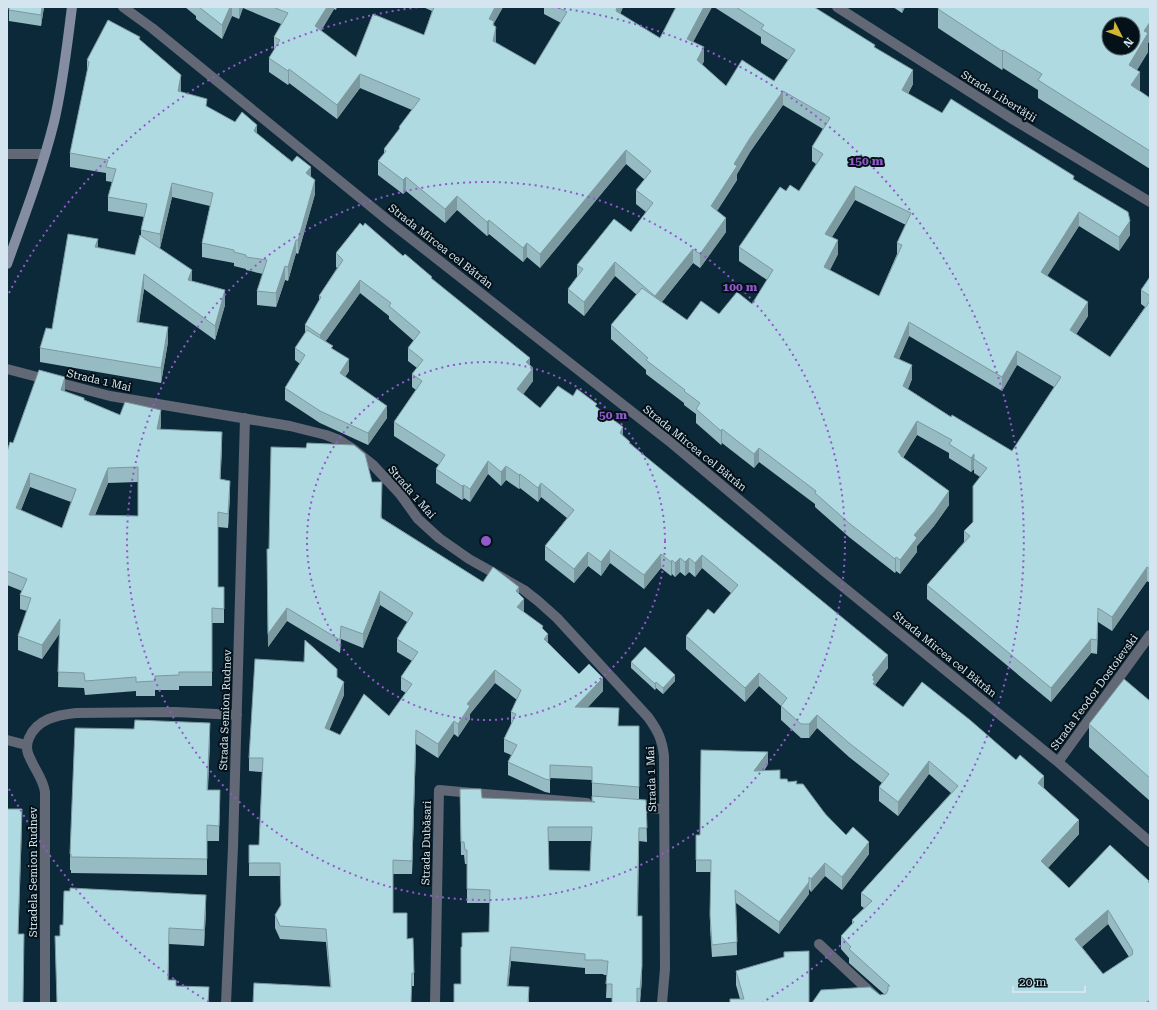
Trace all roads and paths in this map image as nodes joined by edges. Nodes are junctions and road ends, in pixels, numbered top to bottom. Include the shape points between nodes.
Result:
1 (72, 7) edge
2 (123, 7) edge
3 (837, 7) edge
4 (7, 154) edge
5 (45, 154) junction
6 (1150, 202) edge
7 (7, 264) edge
8 (7, 369) edge
9 (246, 418) junction
10 (1150, 635) edge
11 (237, 715) junction
12 (7, 740) edge
13 (26, 745) junction
14 (1058, 762) junction
15 (594, 803) edge
16 (625, 806) edge
17 (664, 809) junction
18 (1150, 842) edge
19 (819, 944) dead end
20 (45, 1003) edge
21 (226, 1003) edge
22 (434, 1003) edge
23 (662, 1003) edge
24 (882, 1003) edge

1 - 5 street via 57,110
2 - 14 street, Strada Mircea cel Bătrân via 390,222 669,441
3 - 6 street, Strada Libertății via 1014,120
4 - 5 street
5 - 7 street
8 - 9 street, Strada 1 Mai via 110,396
9 - 11 street, Strada Semion Rudnev
9 - 17 street, Strada 1 Mai via 326,435 353,449 373,465 400,494 418,519 439,538 469,559 524,590 557,618 657,730 664,756
10 - 14 street, Strada Fеodor Dostoievski
11 - 13 street via 175,712 61,715 42,721 32,732
11 - 21 street, Strada Semion Rudnev
12 - 13 street
13 - 20 street, Stradela Semion Rudnev via 45,792
14 - 18 street, Strada Mircea cel Bătrân
15 - 22 street, Strada Dubăsari via 439,790
16 - 17 street
17 - 23 street, Strada 1 Mai via 665,969
19 - 24 street

